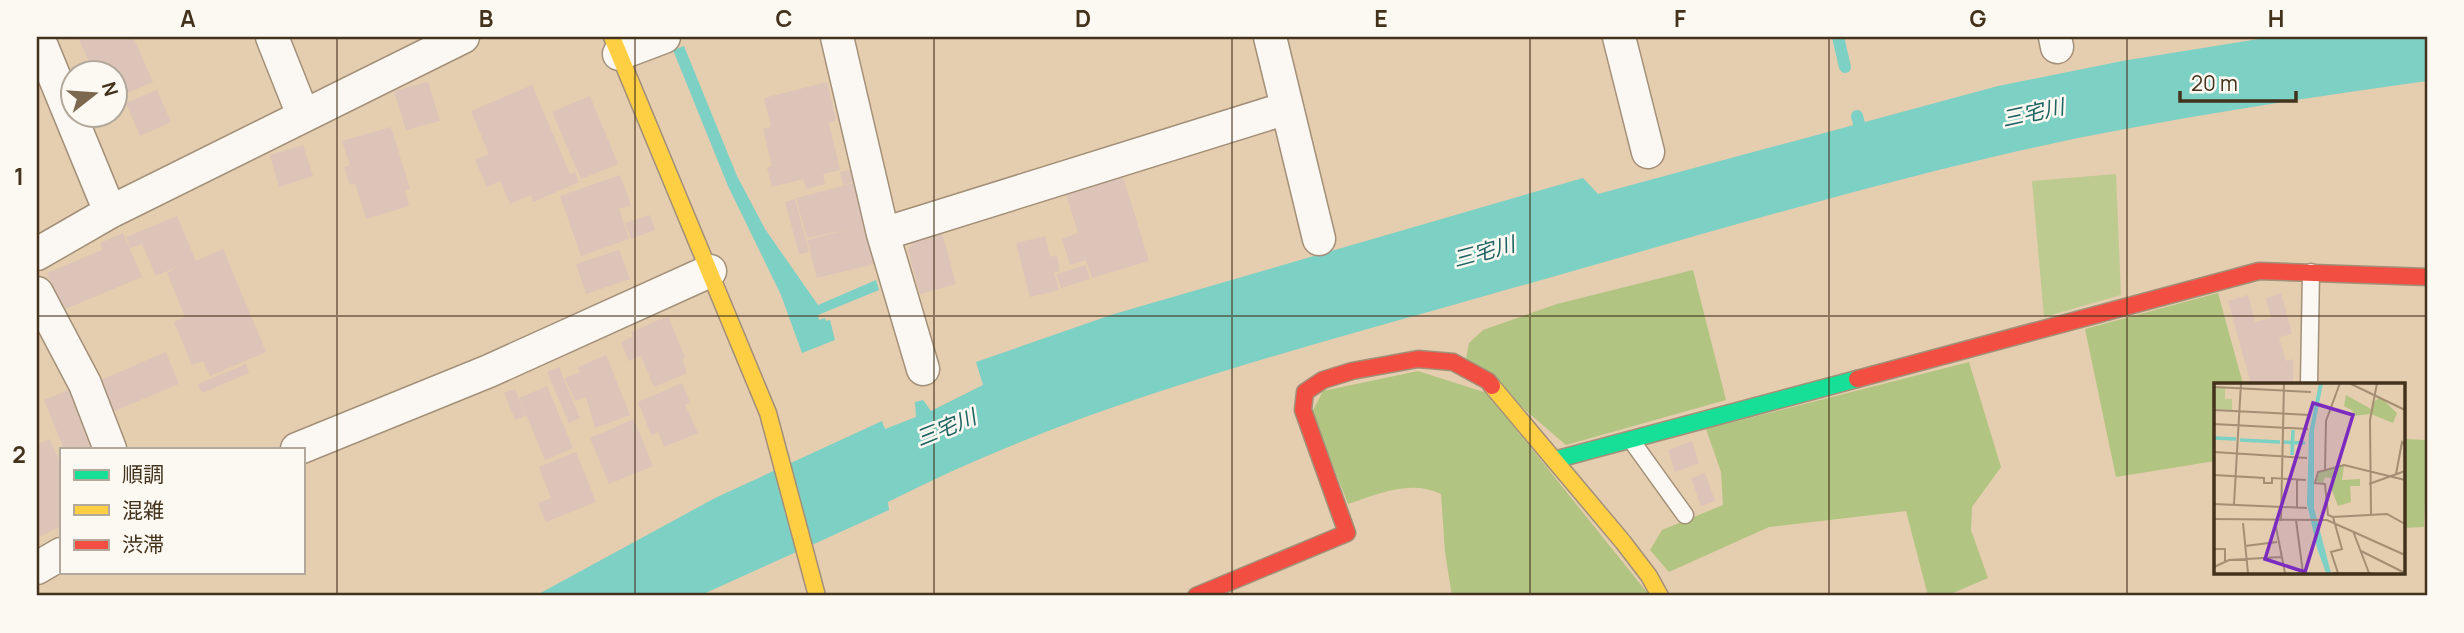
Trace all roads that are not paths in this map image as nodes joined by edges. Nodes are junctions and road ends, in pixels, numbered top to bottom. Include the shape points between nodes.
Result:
1 (38, 37) edge
2 (272, 37) edge
3 (463, 37) edge
4 (664, 37) edge
5 (836, 37) edge
6 (1269, 37) edge
7 (1619, 37) edge
8 (616, 46) edge
9 (1287, 108) junction
10 (303, 115) junction
11 (1648, 152) dead end
12 (110, 212) junction
13 (883, 234) junction
14 (1319, 239) dead end
15 (37, 254) edge
16 (710, 271) junction
17 (2311, 272) junction
18 (2427, 277) edge
19 (37, 293) edge
20 (922, 369) dead end
21 (2308, 383) edge
22 (1631, 440) junction
23 (110, 448) edge
24 (299, 448) edge
25 (1554, 460) junction
26 (1685, 515) dead end
27 (60, 555) edge
28 (37, 568) edge
29 (817, 596) edge
30 (1196, 596) edge
31 (1660, 596) edge

1 - 12 street
2 - 10 street
3 - 10 street
4 - 8 street
5 - 13 street
6 - 9 street
7 - 11 street
8 - 16 street
9 - 13 street
9 - 14 street
10 - 12 street
12 - 15 street
13 - 20 street
16 - 24 street via 489,371
16 - 29 street via 768,413
17 - 18 street
17 - 21 lane
17 - 22 street via 2259,271
19 - 23 street via 85,384
22 - 25 street
22 - 26 lane
25 - 30 street via 1488,381 1453,362 1418,359 1323,380 1306,392 1303,410 1346,533
25 - 31 street via 1623,542
27 - 28 street

